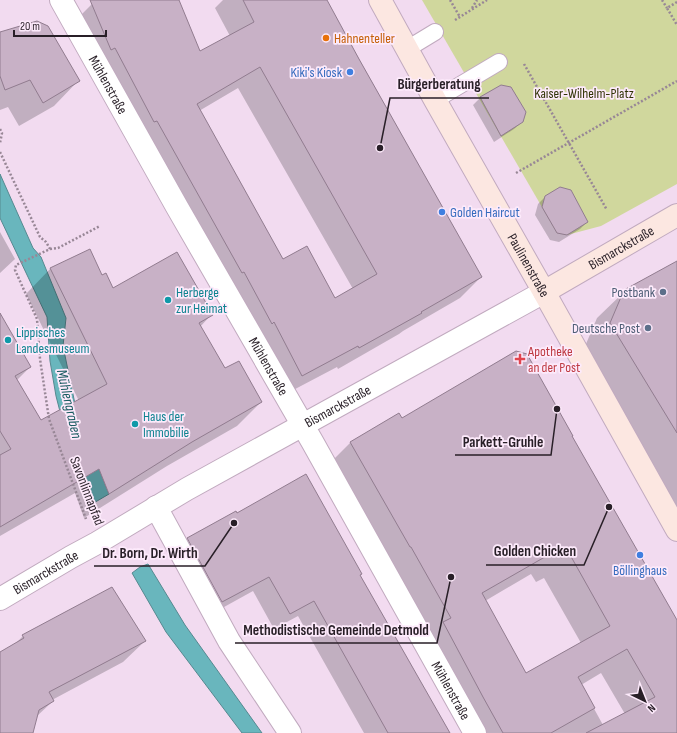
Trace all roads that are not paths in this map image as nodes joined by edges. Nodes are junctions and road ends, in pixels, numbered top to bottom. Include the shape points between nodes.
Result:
1 (61, 0) edge
2 (380, 0) edge
3 (435, 32) dead end
4 (407, 49) junction
5 (499, 62) dead end
6 (435, 100) junction
7 (677, 215) edge
8 (544, 292) junction
9 (303, 425) junction
10 (156, 507) junction
11 (677, 530) edge
12 (0, 598) edge
13 (290, 733) edge
14 (475, 733) edge

1 - 9 street, Mühlenstraße
2 - 4 main road, Paulinenstraße
3 - 4 lane
4 - 6 main road, Paulinenstraße
5 - 6 lane
6 - 8 main road, Paulinenstraße
7 - 8 main road, Bismarckstraße
8 - 9 street, Bismarckstraße
8 - 11 main road, Paulinenstraße
9 - 10 street, Bismarckstraße
9 - 14 street, Mühlenstraße
10 - 12 street, Bismarckstraße
10 - 13 street via 228,641

